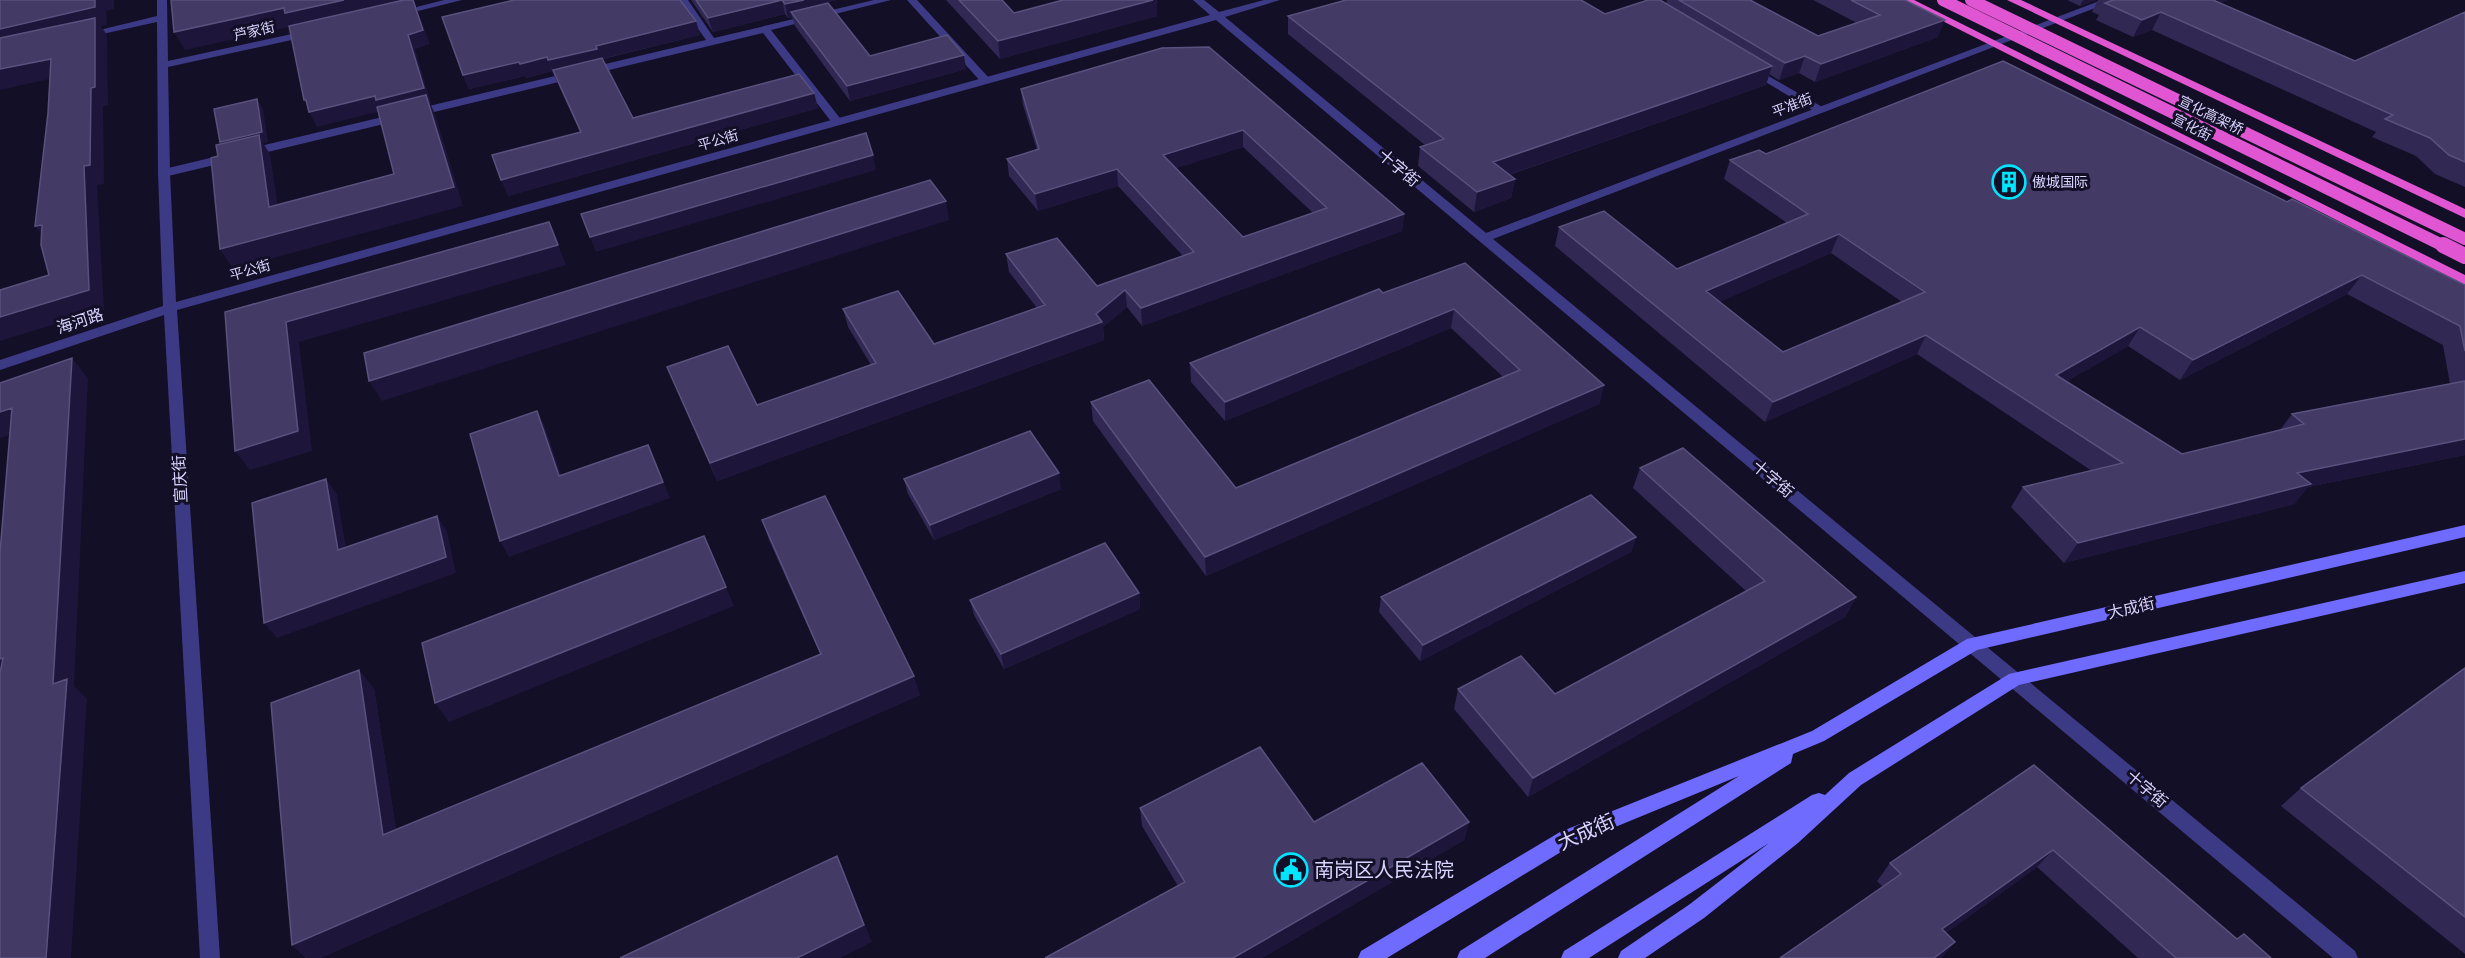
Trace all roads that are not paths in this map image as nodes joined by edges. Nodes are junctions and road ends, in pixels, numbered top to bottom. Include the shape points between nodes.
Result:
1 (162, 0) edge
2 (457, 0) edge
3 (682, 0) edge
4 (886, 0) edge
5 (912, 0) edge
6 (1198, 0) edge
7 (1275, 0) edge
8 (1906, 0) edge
9 (1943, 0) edge
10 (1971, 0) edge
11 (2012, 0) edge
12 (2111, 0) edge
13 (389, 15) edge
14 (1217, 16) junction
15 (163, 18) junction
16 (2057, 21) junction
17 (765, 29) junction
18 (321, 30) edge
19 (70, 38) edge
20 (712, 42) junction
21 (1995, 45) junction
22 (1738, 61) edge
23 (163, 65) junction
24 (986, 81) junction
25 (1820, 110) junction
26 (837, 122) junction
27 (164, 173) junction
28 (2465, 214) edge
29 (1483, 238) junction
30 (2465, 239) edge
31 (2465, 256) edge
32 (2465, 281) edge
33 (170, 308) junction
34 (0, 365) edge
35 (2465, 531) edge
36 (2465, 577) edge
37 (1972, 644) junction
38 (2015, 679) junction
39 (1818, 736) junction
40 (1855, 779) junction
41 (210, 958) edge
42 (1368, 958) edge
43 (1467, 958) edge
44 (1571, 958) edge
45 (1628, 958) edge
46 (2348, 958) edge

1 - 15 street, 宣庆街
2 - 13 street
3 - 20 street
4 - 17 street
5 - 24 street
6 - 14 street, 十字街
7 - 14 street, 平公街
8 - 21 highway, 宣化街
9 - 31 highway, 宣化高架桥, bridge
10 - 30 highway, 宣化高架桥, bridge
11 - 16 highway
12 - 16 street, 平准街
14 - 24 street, 平公街
14 - 29 street, 十字街
15 - 19 street
15 - 23 street, 宣庆街
16 - 21 street, 平准街
16 - 28 highway
17 - 20 street
17 - 26 street
18 - 23 street, 芦家街
20 - 27 street
21 - 25 street, 平准街
21 - 32 highway, 宣化街
22 - 25 street
23 - 27 street, 宣庆街
24 - 26 street, 平公街
25 - 29 street, 平准街
26 - 33 street, 平公街
27 - 33 street, 宣庆街
29 - 37 street, 十字街
33 - 34 street, 海河路
33 - 41 street, 宣庆街
35 - 37 main road, 大成街
36 - 38 main road
37 - 38 street, 十字街
37 - 39 main road, 大成街
38 - 40 main road
38 - 46 street, 十字街
39 - 42 main road, 大成街 via 1567,838
39 - 43 main road, 大成街
40 - 44 main road
40 - 45 main road via 1791,837 1697,911

